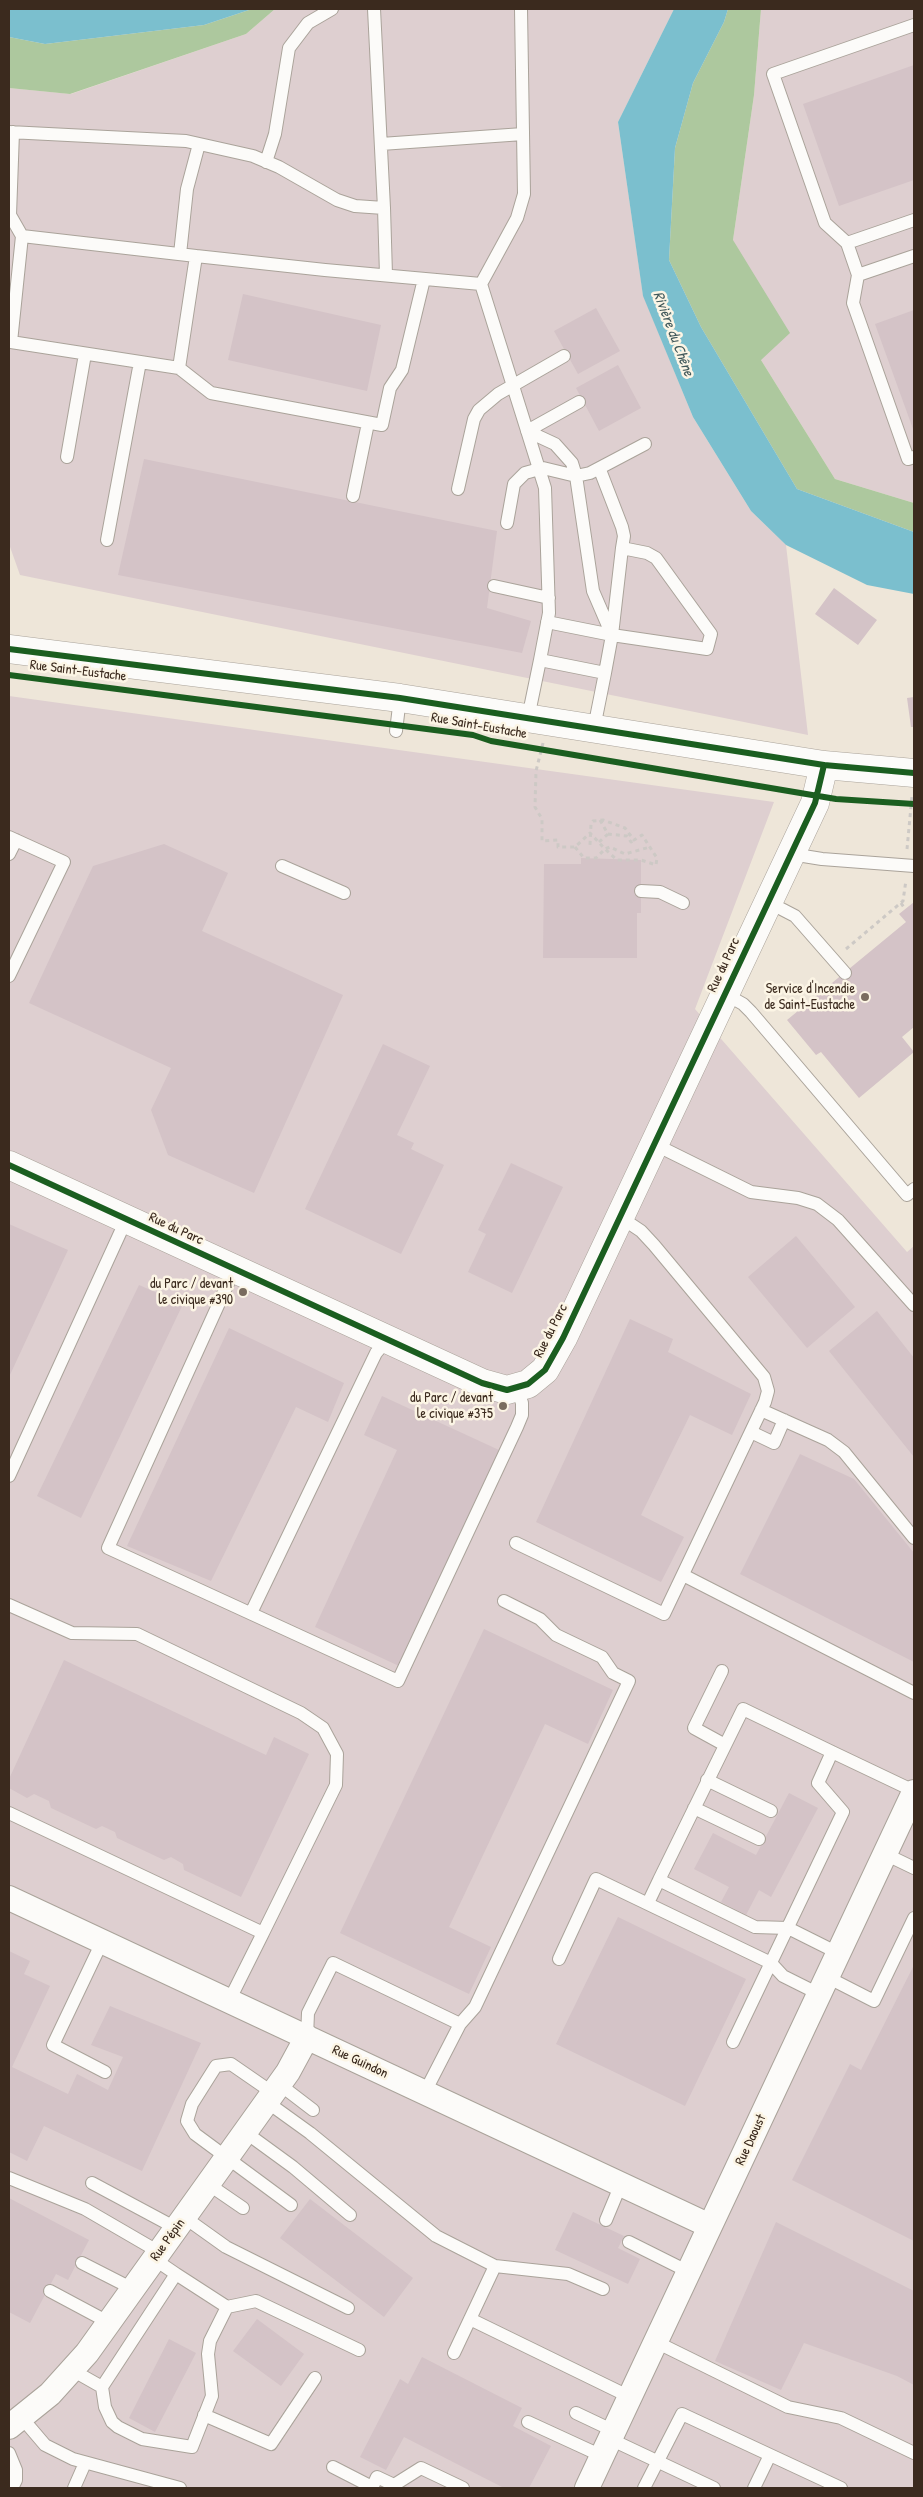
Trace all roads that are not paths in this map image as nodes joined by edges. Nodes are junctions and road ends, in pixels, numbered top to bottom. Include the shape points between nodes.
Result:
1 (332, 9) edge
2 (374, 9) edge
3 (521, 9) edge
4 (914, 25) edge
5 (11, 132) edge
6 (523, 134) junction
7 (199, 144) junction
8 (381, 144) junction
9 (266, 162) junction
10 (384, 208) junction
11 (914, 220) edge
12 (22, 236) junction
13 (846, 243) junction
14 (180, 254) junction
15 (196, 256) junction
16 (914, 256) edge
17 (14, 267) edge
18 (858, 275) junction
19 (386, 276) junction
20 (424, 279) junction
21 (481, 284) junction
22 (10, 342) edge
23 (85, 354) junction
24 (564, 356) dead end
25 (140, 362) junction
26 (180, 368) junction
27 (513, 385) junction
28 (579, 402) dead end
29 (368, 423) junction
30 (527, 431) junction
31 (645, 444) dead end
32 (914, 456) edge
33 (67, 457) dead end
34 (538, 468) junction
35 (600, 470) junction
36 (576, 476) junction
37 (458, 489) dead end
38 (352, 496) dead end
39 (507, 523) dead end
40 (107, 540) dead end
41 (622, 548) junction
42 (494, 586) dead end
43 (549, 598) junction
44 (548, 622) junction
45 (612, 635) junction
46 (9, 649) edge
47 (540, 660) junction
48 (605, 674) junction
49 (400, 698) junction
50 (528, 718) junction
51 (594, 728) junction
52 (396, 731) dead end
53 (824, 765) junction
54 (913, 784) edge
55 (12, 838) edge
56 (9, 854) edge
57 (791, 854) junction
58 (908, 861) edge
59 (282, 866) dead end
60 (641, 891) dead end
61 (344, 893) dead end
62 (683, 902) dead end
63 (768, 902) junction
64 (845, 972) dead end
65 (9, 976) edge
66 (724, 994) junction
67 (654, 1144) junction
68 (9, 1165) edge
69 (914, 1189) edge
70 (620, 1217) junction
71 (126, 1220) junction
72 (234, 1270) junction
73 (914, 1305) edge
74 (387, 1340) junction
75 (517, 1388) junction
76 (761, 1410) junction
77 (784, 1420) junction
78 (751, 1432) junction
79 (9, 1476) edge
80 (914, 1538) edge
81 (516, 1543) dead end
82 (683, 1575) junction
83 (504, 1601) dead end
84 (9, 1605) edge
85 (251, 1613) junction
86 (722, 1671) dead end
87 (914, 1693) edge
88 (725, 1745) junction
89 (832, 1752) junction
90 (708, 1780) junction
91 (914, 1792) edge
92 (694, 1808) junction
93 (771, 1811) dead end
94 (9, 1813) edge
95 (759, 1839) dead end
96 (885, 1854) junction
97 (914, 1868) edge
98 (659, 1880) junction
99 (9, 1898) edge
100 (648, 1903) junction
101 (914, 1918) edge
102 (788, 1928) junction
103 (264, 1933) junction
104 (102, 1942) junction
105 (838, 1953) junction
106 (559, 1959) dead end
107 (771, 1963) junction
108 (823, 1986) junction
109 (229, 2001) junction
110 (460, 2024) junction
111 (307, 2037) junction
112 (733, 2042) dead end
113 (105, 2072) dead end
114 (425, 2092) junction
115 (273, 2093) junction
116 (313, 2110) dead end
117 (245, 2132) junction
118 (227, 2157) junction
119 (9, 2178) edge
120 (92, 2182) dead end
121 (208, 2184) junction
122 (621, 2184) junction
123 (291, 2205) dead end
124 (243, 2208) dead end
125 (350, 2215) dead end
126 (606, 2220) dead end
127 (180, 2223) junction
128 (710, 2226) junction
129 (629, 2242) dead end
130 (157, 2255) junction
131 (82, 2263) dead end
132 (495, 2266) junction
133 (689, 2272) junction
134 (176, 2274) junction
135 (133, 2288) junction
136 (603, 2289) dead end
137 (50, 2291) dead end
138 (227, 2307) junction
139 (348, 2308) dead end
140 (470, 2319) junction
141 (108, 2322) junction
142 (656, 2342) junction
143 (360, 2350) dead end
144 (454, 2353) dead end
145 (72, 2370) junction
146 (315, 2378) dead end
147 (102, 2387) junction
148 (630, 2397) junction
149 (576, 2413) dead end
150 (204, 2415) junction
151 (15, 2422) edge
152 (528, 2422) dead end
153 (609, 2442) junction
154 (9, 2453) edge
155 (914, 2453) edge
156 (770, 2455) junction
157 (657, 2461) junction
158 (85, 2463) junction
159 (333, 2467) dead end
160 (12, 2488) edge
161 (74, 2488) edge
162 (180, 2488) edge
163 (372, 2488) edge
164 (463, 2488) edge
165 (587, 2488) edge
166 (644, 2488) edge
167 (714, 2488) edge
168 (754, 2488) edge
169 (841, 2488) edge

1 - 9 lane via 308,23 289,48 275,134
2 - 8 lane
3 - 6 lane
4 - 13 lane via 773,74 825,223
5 - 7 lane
5 - 12 lane via 10,215
6 - 8 lane
6 - 21 lane via 522,204
7 - 9 lane
7 - 14 lane via 187,189
8 - 10 lane
9 - 10 lane via 337,200 356,206
10 - 19 lane
11 - 13 lane
12 - 14 lane
12 - 17 lane
13 - 18 lane
14 - 15 lane
15 - 19 lane
15 - 26 lane
16 - 18 lane
17 - 22 lane
18 - 32 lane via 853,304 908,459
19 - 20 lane
20 - 21 lane
20 - 29 lane via 402,370 390,388 382,426
21 - 27 lane
22 - 23 lane
23 - 25 lane
23 - 33 lane
24 - 27 lane
25 - 26 lane
25 - 40 lane
26 - 29 lane via 211,393
27 - 30 lane
27 - 37 lane via 487,402 474,419
28 - 30 lane
29 - 38 lane
30 - 34 lane
30 - 36 lane via 555,444 572,463
31 - 35 lane
34 - 36 lane
34 - 39 lane via 525,473 514,484
34 - 43 lane via 545,488
35 - 36 lane
35 - 41 lane via 622,527
36 - 45 lane via 592,591
41 - 45 lane
41 - 45 lane via 656,558 711,634 707,649
42 - 43 lane
43 - 44 lane
44 - 45 lane
44 - 47 lane
45 - 48 lane
46 - 49 street, Rue Saint-Eustache
47 - 48 lane
47 - 50 lane
48 - 51 lane
49 - 50 street, Rue Saint-Eustache
49 - 52 lane
50 - 51 street, Rue Saint-Eustache
51 - 53 street, Rue Saint-Eustache
53 - 54 street, Rue Saint-Eustache
53 - 57 street, Rue du Parc via 815,803
55 - 56 lane
55 - 65 lane via 64,862
57 - 58 lane via 822,859
57 - 63 street, Rue du Parc
59 - 61 lane
60 - 62 lane via 660,892
63 - 64 lane via 795,916
63 - 66 street, Rue du Parc
66 - 67 street, Rue du Parc
66 - 69 lane via 751,1012 907,1195
67 - 70 street, Rue du Parc
67 - 73 lane via 751,1192 798,1198 817,1204 838,1220
68 - 71 street, Rue du Parc
70 - 75 street, Rue du Parc via 554,1356 537,1378
70 - 76 lane via 641,1231 654,1245 764,1377 768,1391
71 - 72 street, Rue du Parc
71 - 79 lane
72 - 74 street, Rue du Parc
72 - 85 lane via 108,1548
74 - 75 street, Rue du Parc via 490,1387
74 - 85 lane via 376,1352
75 - 85 lane via 522,1407 517,1427 398,1681
76 - 77 lane
76 - 78 lane
77 - 78 lane via 774,1443
77 - 80 lane via 828,1440 844,1452
78 - 82 lane
81 - 82 lane via 664,1614
82 - 87 lane
83 - 110 lane via 540,1619 556,1635 602,1657 613,1673 629,1681 475,2007
84 - 103 lane via 72,1633 136,1634 301,1713 323,1728 337,1754 336,1785
86 - 88 lane via 694,1728
88 - 89 lane via 743,1709
88 - 90 lane
89 - 91 lane
89 - 102 lane via 818,1783 843,1812
90 - 92 lane
90 - 93 lane
91 - 96 street, Rue Daoust
92 - 95 lane
92 - 98 lane
94 - 103 lane
96 - 97 lane
96 - 105 street, Rue Daoust
98 - 100 lane
98 - 102 lane via 755,1927
99 - 104 street, Rue Guindon
100 - 106 lane via 596,1879
100 - 107 lane
101 - 108 lane via 874,2001
102 - 105 lane
102 - 107 lane
103 - 109 lane
104 - 109 street, Rue Guindon
104 - 113 lane via 53,2045
105 - 108 street, Rue Daoust
107 - 108 lane via 783,1976
107 - 112 lane
108 - 128 street, Rue Daoust
109 - 111 street, Rue Guindon
110 - 111 lane via 333,1963 308,2012
110 - 114 lane
111 - 114 street, Rue Guindon
111 - 115 street, Rue Pépin
114 - 122 street, Rue Guindon
115 - 116 lane
115 - 117 street, Rue Pépin
115 - 118 lane via 232,2064 216,2066 211,2071 192,2104 187,2121 195,2134
115 - 132 lane via 310,2133 436,2236
117 - 118 street, Rue Pépin
117 - 125 lane
118 - 121 street, Rue Pépin
118 - 123 lane
119 - 130 lane via 85,2210
120 - 127 lane
121 - 124 lane
121 - 127 street, Rue Pépin
122 - 126 lane
122 - 128 street, Rue Guindon
127 - 130 street, Rue Pépin
127 - 139 lane
128 - 133 street, Rue Daoust
129 - 133 lane
130 - 134 lane
130 - 135 street, Rue Pépin
131 - 135 lane
132 - 136 lane via 568,2274
132 - 140 lane
133 - 142 street, Rue Daoust
134 - 138 lane
134 - 147 lane
135 - 141 street, Rue Pépin
137 - 141 lane
138 - 143 lane via 256,2301
138 - 150 lane via 210,2341 212,2396
140 - 144 lane
140 - 148 lane
141 - 145 street, Rue Pépin
142 - 148 street, Rue Daoust
142 - 155 lane via 788,2407 841,2418
145 - 147 lane
145 - 151 street, Rue Pépin via 50,2394
146 - 150 lane via 271,2444
147 - 150 lane via 105,2407 112,2422 142,2439 192,2446
148 - 153 street, Rue Daoust
149 - 153 lane
151 - 158 lane via 52,2450
152 - 153 lane
153 - 157 lane
153 - 165 street, Rue Daoust
154 - 160 lane via 16,2470
156 - 157 lane via 682,2414
156 - 168 lane
156 - 169 lane
157 - 166 lane
157 - 167 lane
158 - 161 lane
158 - 162 lane
159 - 163 lane
163 - 164 lane via 377,2477 394,2485 421,2468

